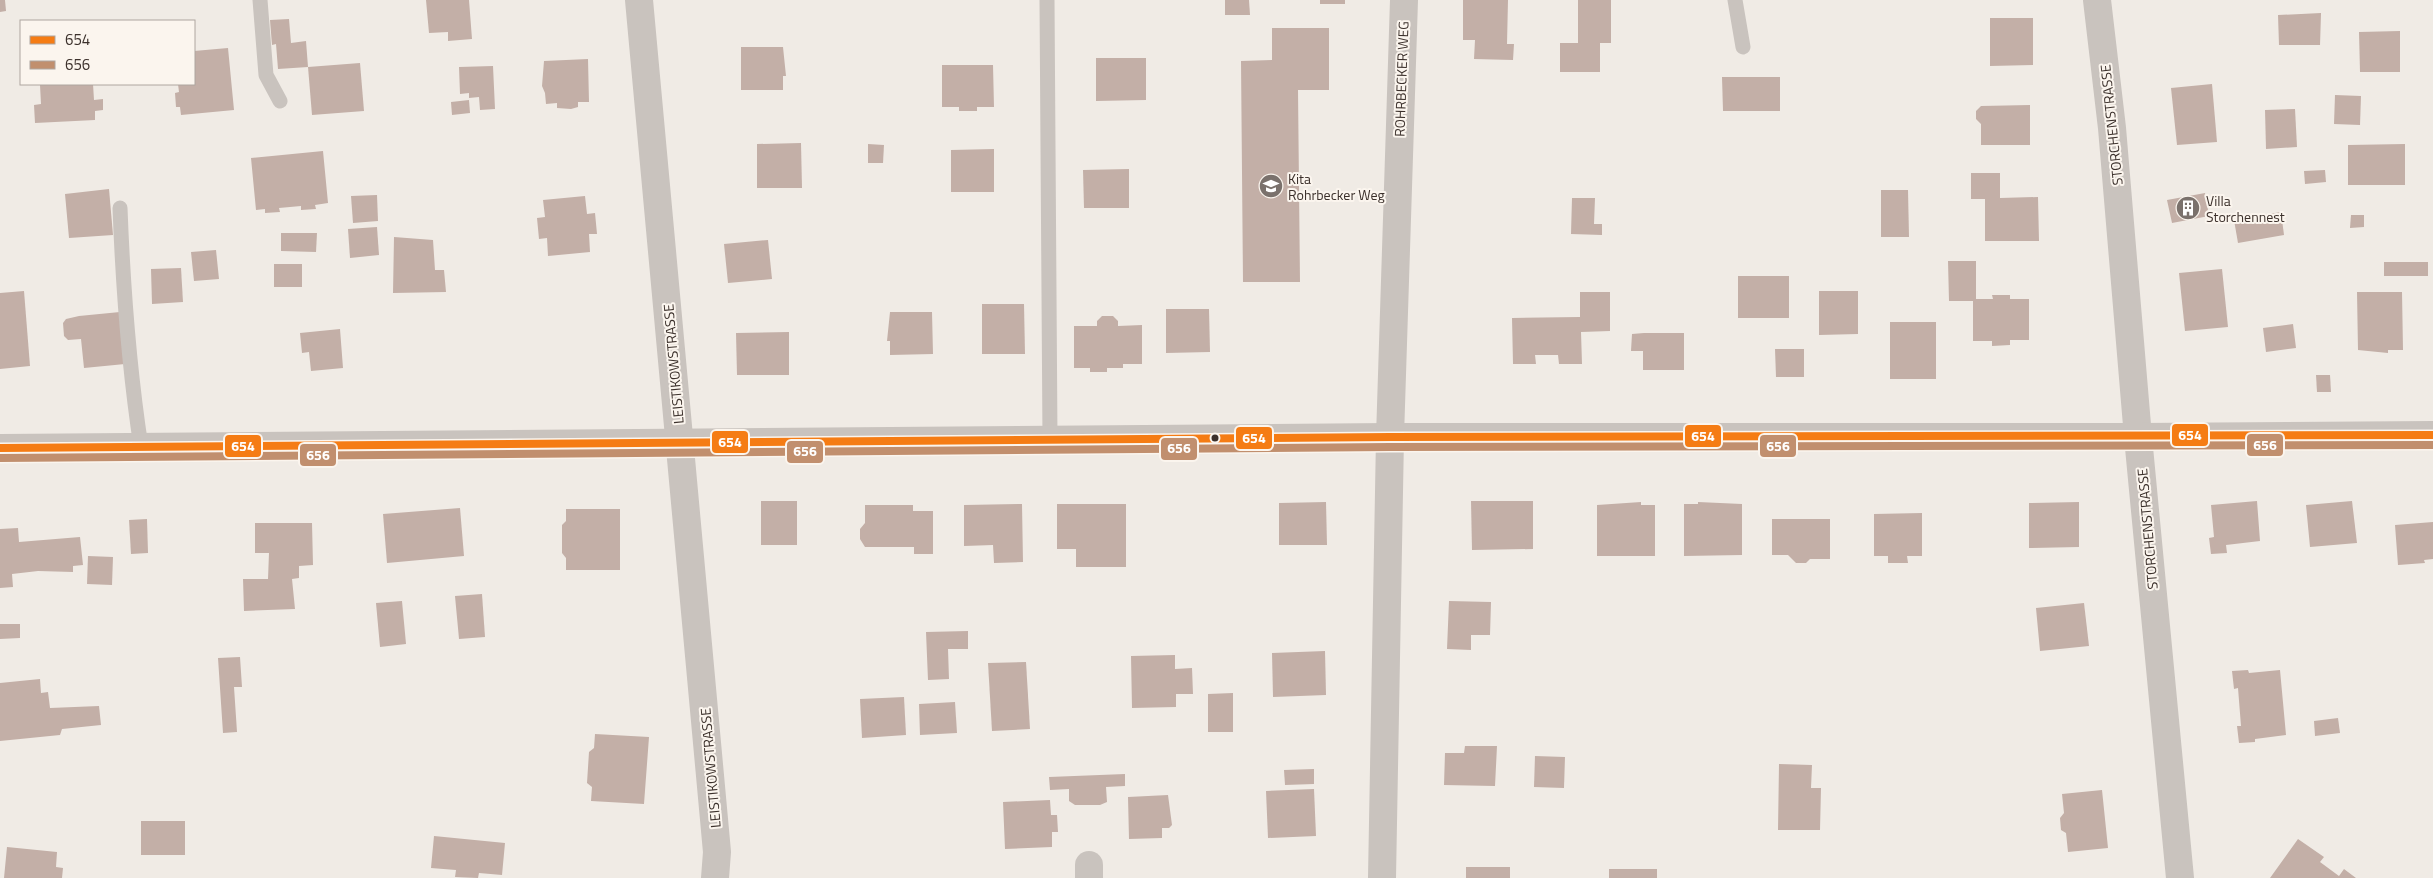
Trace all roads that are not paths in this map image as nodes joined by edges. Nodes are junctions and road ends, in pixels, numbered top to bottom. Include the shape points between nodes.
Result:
1 (260, 0) edge
2 (639, 0) edge
3 (1047, 0) edge
4 (1404, 0) edge
5 (1735, 0) edge
6 (2097, 0) edge
7 (1743, 47) dead end
8 (280, 101) dead end
9 (120, 208) dead end
10 (2433, 435) edge
11 (1390, 436) junction
12 (2138, 437) junction
13 (1050, 440) junction
14 (681, 444) junction
15 (141, 447) junction
16 (0, 448) edge
17 (715, 878) edge
18 (1382, 878) edge
19 (2180, 878) edge

1 - 8 lane via 266,75
2 - 14 street, LEISTIKOWSTRASSE
3 - 13 lane
4 - 11 street, ROHRBECKER WEG
5 - 7 lane
6 - 12 street, STORCHENSTRASSE via 2112,128
9 - 15 lane via 123,277
10 - 12 street
11 - 12 street
11 - 13 street
11 - 18 street, ROHRBECKER WEG
12 - 19 street, STORCHENSTRASSE
13 - 14 street
14 - 15 street
14 - 17 street, LEISTIKOWSTRASSE via 717,852
15 - 16 street

